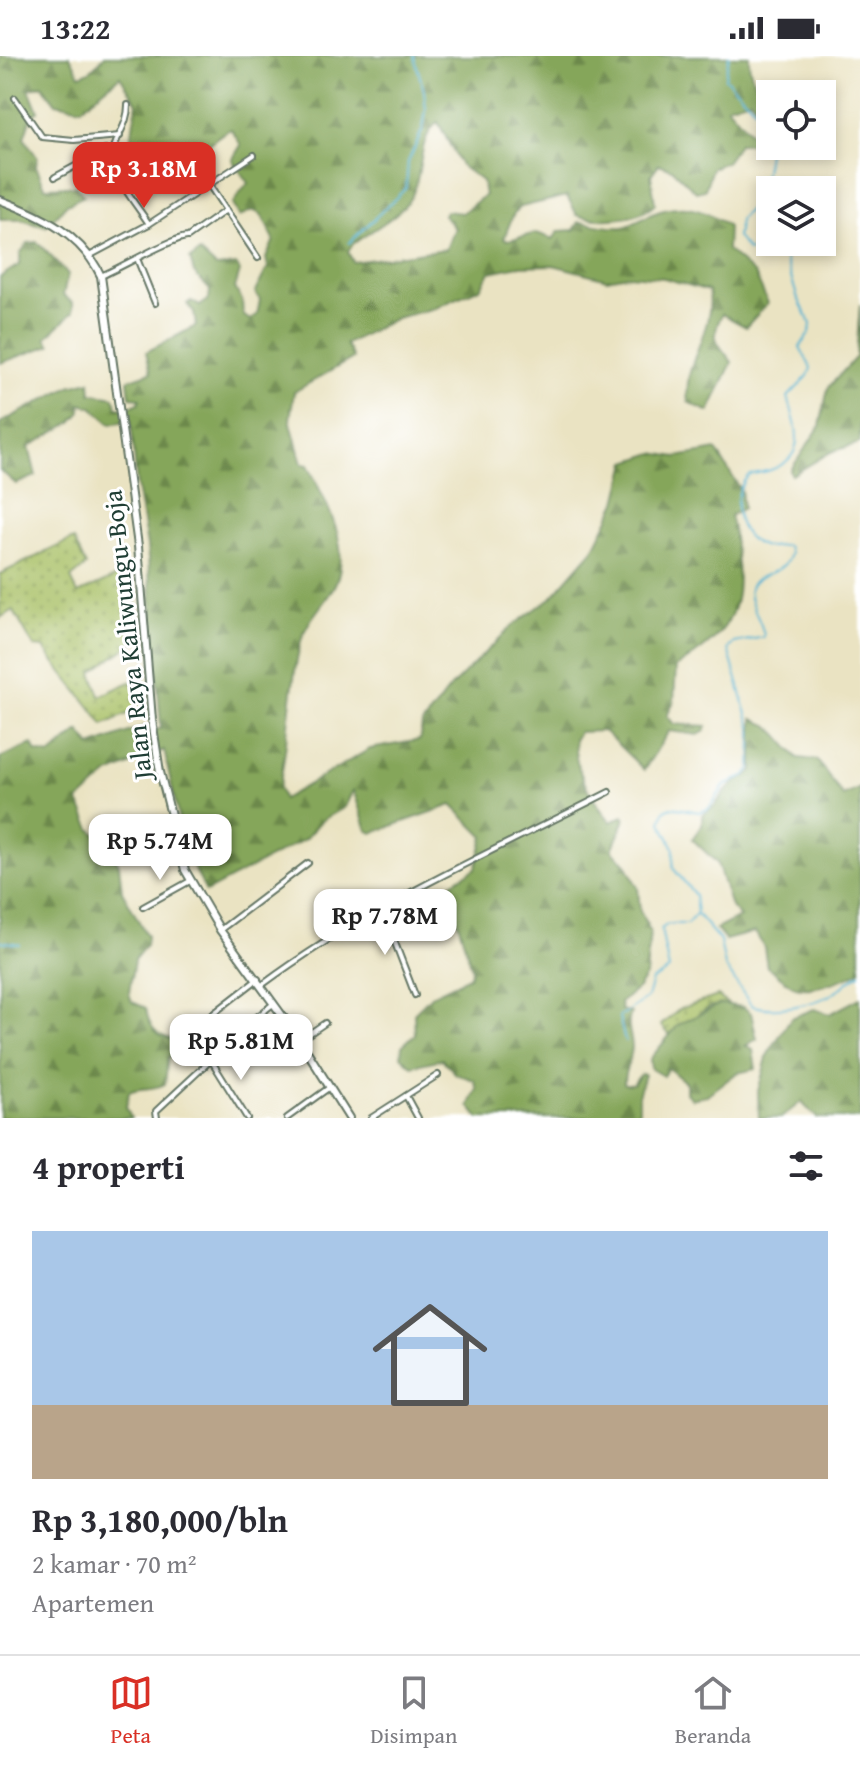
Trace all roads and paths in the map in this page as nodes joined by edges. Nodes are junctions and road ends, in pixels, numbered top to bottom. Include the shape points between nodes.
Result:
1 (15, 98) dead end
2 (128, 105) dead end
3 (120, 136) junction
4 (113, 152) junction
5 (254, 155) dead end
6 (55, 177) dead end
7 (209, 185) junction
8 (0, 200) edge
9 (226, 210) junction
10 (149, 224) junction
11 (91, 255) junction
12 (258, 258) dead end
13 (138, 261) junction
14 (101, 276) junction
15 (155, 303) dead end
16 (609, 792) dead end
17 (308, 863) dead end
18 (190, 881) junction
19 (143, 907) dead end
20 (382, 909) junction
21 (220, 930) junction
22 (260, 982) junction
23 (415, 995) dead end
24 (275, 1003) junction
25 (325, 1023) dead end
26 (300, 1040) junction
27 (213, 1052) junction
28 (211, 1060) junction
29 (438, 1075) dead end
30 (330, 1087) junction
31 (406, 1096) junction
32 (157, 1118) edge
33 (247, 1118) edge
34 (287, 1118) edge
35 (349, 1118) edge
36 (371, 1118) edge
37 (418, 1118) edge

1 - 3 street via 42,137
2 - 3 street
3 - 4 street
4 - 6 street via 105,150
4 - 10 street via 115,170
5 - 7 street
7 - 9 street
7 - 10 street
8 - 11 main road, Jalan Raya Kaliwungu-Boja via 48,220
9 - 12 street
9 - 13 street via 188,237 179,236
10 - 11 street
11 - 14 main road, Jalan Raya Kaliwungu-Boja
13 - 14 street
13 - 15 street
14 - 18 main road, Jalan Raya Kaliwungu-Boja via 138,546 152,720 160,772
16 - 20 street
17 - 21 street
18 - 19 street
18 - 21 main road, Jalan Raya Kaliwungu-Boja
20 - 22 street
20 - 23 street
21 - 22 main road, Jalan Raya Kaliwungu-Boja
22 - 24 main road, Jalan Raya Kaliwungu-Boja
22 - 27 street via 196,1027
24 - 26 main road, Jalan Raya Kaliwungu-Boja
24 - 27 street
25 - 26 street
26 - 30 main road, Jalan Raya Kaliwungu-Boja
27 - 28 street
28 - 32 street via 156,1111
28 - 33 street
29 - 31 street
30 - 34 street
30 - 35 main road, Jalan Raya Kaliwungu-Boja
31 - 36 street
31 - 37 street

